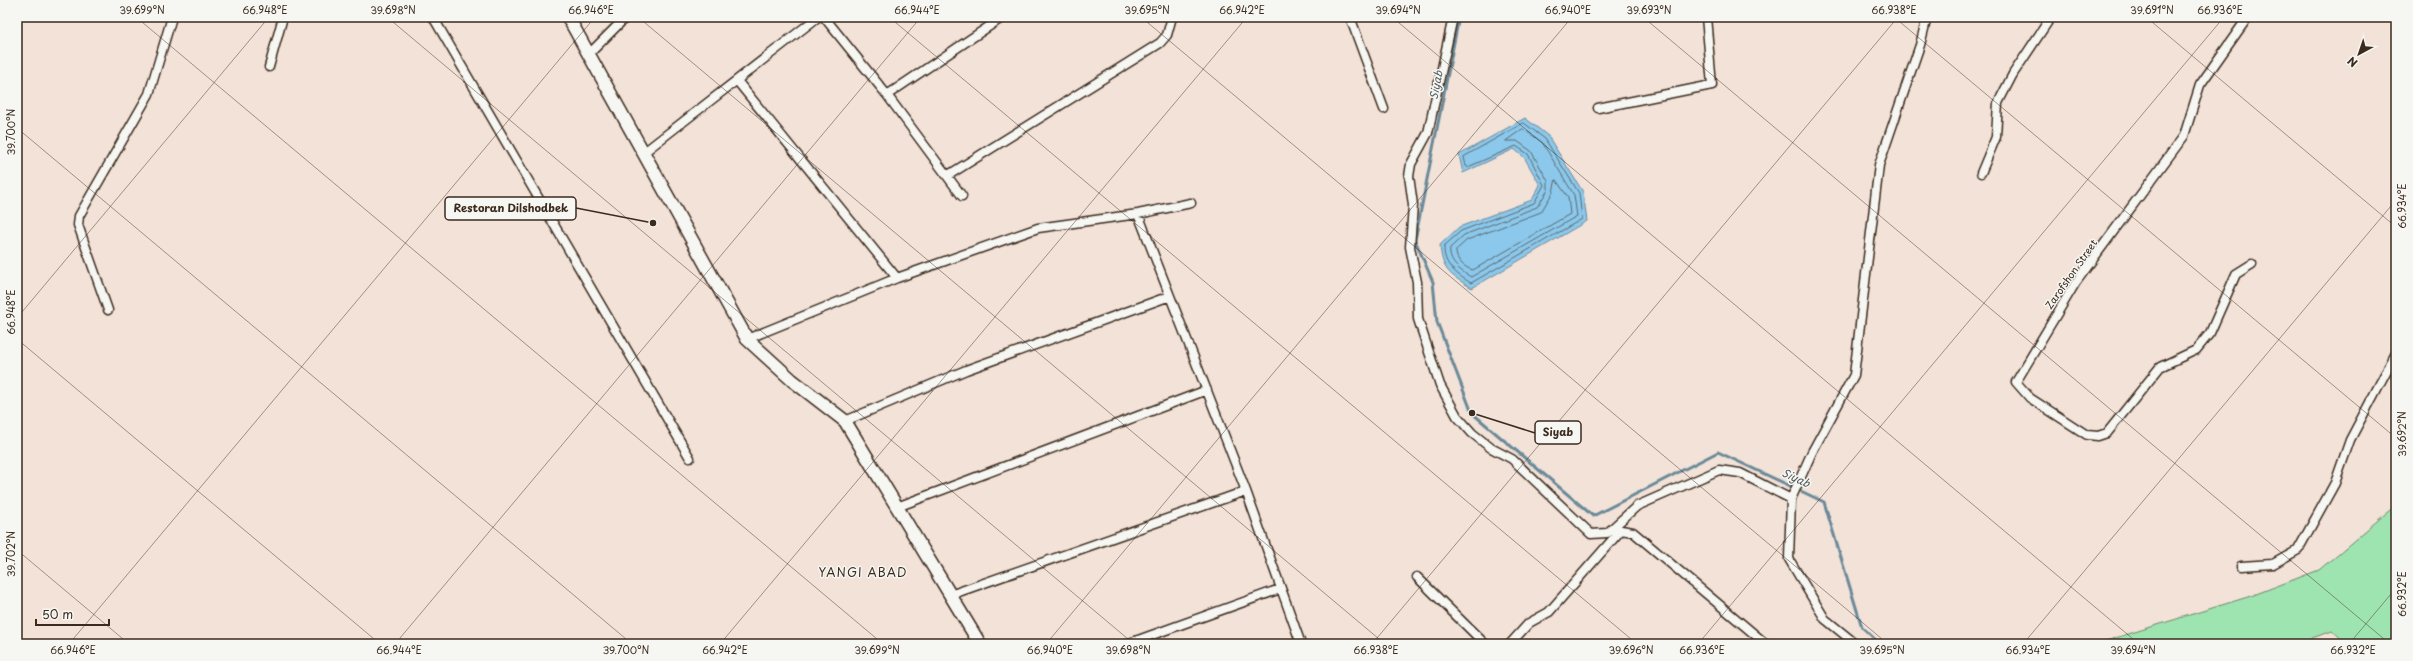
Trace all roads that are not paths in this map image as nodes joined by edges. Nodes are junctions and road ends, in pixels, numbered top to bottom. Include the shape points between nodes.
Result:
1 (172, 17) edge
2 (283, 17) edge
3 (433, 17) edge
4 (568, 17) edge
5 (626, 17) edge
6 (818, 17) edge
7 (824, 17) edge
8 (1003, 17) edge
9 (1172, 17) edge
10 (1350, 17) edge
11 (1453, 17) edge
12 (1706, 17) edge
13 (1927, 17) edge
14 (2051, 17) edge
15 (2248, 17) edge
16 (588, 55) junction
17 (269, 67) dead end
18 (738, 82) junction
19 (887, 95) junction
20 (1598, 108) dead end
21 (1384, 109) dead end
22 (643, 153) junction
23 (1981, 173) dead end
24 (947, 176) junction
25 (962, 196) dead end
26 (1191, 203) dead end
27 (1138, 214) junction
28 (2252, 264) dead end
29 (897, 278) junction
30 (1170, 296) junction
31 (108, 310) dead end
32 (747, 339) junction
33 (2396, 354) edge
34 (1207, 390) junction
35 (845, 421) junction
36 (690, 458) dead end
37 (1246, 491) junction
38 (1791, 499) junction
39 (897, 507) junction
40 (1602, 534) junction
41 (1609, 543) junction
42 (2241, 566) dead end
43 (1417, 577) dead end
44 (1280, 589) junction
45 (950, 596) junction
46 (980, 644) edge
47 (1127, 644) edge
48 (1301, 644) edge
49 (1485, 644) edge
50 (1510, 644) edge
51 (1766, 644) edge
52 (1856, 644) edge

1 - 31 street via 146,100 79,216 78,225
2 - 17 street
3 - 36 street
4 - 16 street
5 - 16 street
6 - 18 street
7 - 19 street
8 - 19 street
9 - 24 street via 1166,35 1160,43
10 - 21 street
11 - 40 street via 1428,133 1411,164 1409,176 1413,205 1410,248 1417,282 1418,319 1440,385 1457,416 1472,434 1512,459 1591,534
12 - 20 street via 1712,85
13 - 38 street via 1879,166 1854,375 1812,452
14 - 23 street via 2013,74 1998,103 1996,137
15 - 28 street, Zarofshon Street via 2200,85 2184,136 2076,282 2016,382 2030,398 2087,435 2098,436 2107,433 2160,367 2196,350 2210,333 2236,274
16 - 22 street
18 - 22 street
18 - 29 street
19 - 24 street
22 - 32 street
24 - 25 street
26 - 27 street
27 - 29 street via 1038,228
27 - 30 street
29 - 32 street
30 - 34 street
30 - 35 street via 966,370
32 - 35 street via 792,380
33 - 42 street via 2350,440 2335,483 2298,550 2273,564
34 - 37 street
34 - 39 street
35 - 39 street
37 - 44 street
37 - 45 street
38 - 40 street via 1740,473 1719,470 1637,506
38 - 52 street via 1788,559 1825,619
39 - 45 street
40 - 41 street via 1604,540
41 - 50 street via 1549,612 1529,623
41 - 51 street via 1621,530 1633,532
43 - 49 street
44 - 47 street
44 - 48 street
45 - 46 street

